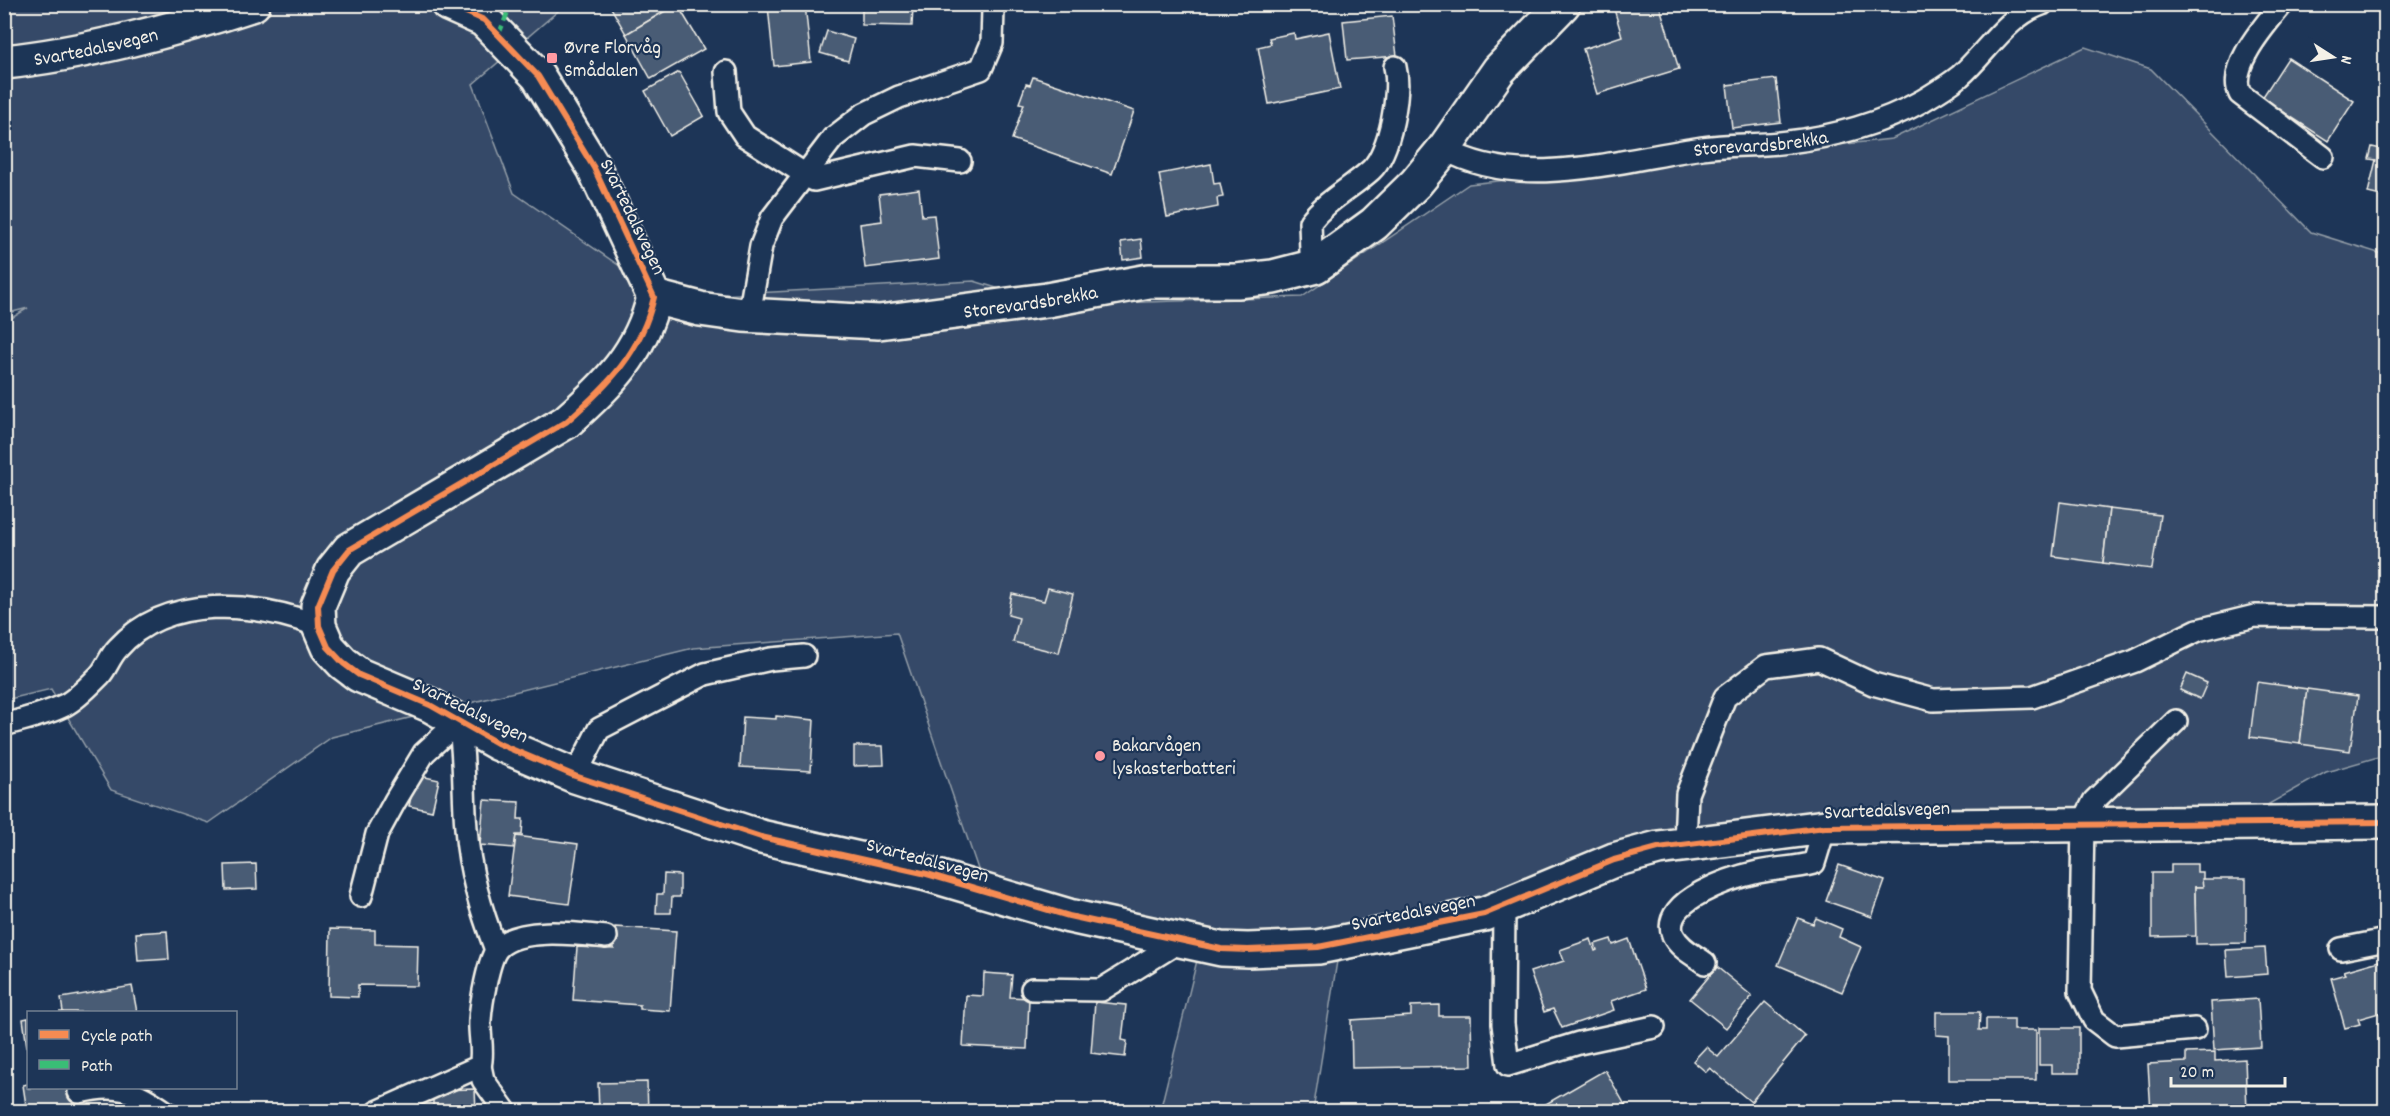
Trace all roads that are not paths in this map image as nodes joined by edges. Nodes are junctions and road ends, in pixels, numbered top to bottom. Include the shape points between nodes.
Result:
1 (254, 4) edge
2 (448, 4) edge
3 (1563, 4) edge
4 (2042, 4) edge
5 (2282, 4) edge
6 (993, 9) dead end
7 (480, 12) edge
8 (4, 62) edge
9 (1395, 67) dead end
10 (726, 72) dead end
11 (1443, 149) junction
12 (2323, 157) dead end
13 (960, 161) dead end
14 (803, 175) junction
15 (1316, 266) junction
16 (654, 297) junction
17 (743, 315) junction
18 (2385, 617) edge
19 (319, 626) junction
20 (804, 656) dead end
21 (459, 721) junction
22 (2175, 722) dead end
23 (4, 725) edge
24 (575, 776) junction
25 (2385, 822) edge
26 (2083, 823) junction
27 (1825, 827) junction
28 (1685, 843) junction
29 (361, 896) dead end
30 (1504, 907) junction
31 (606, 937) dead end
32 (2385, 939) edge
33 (1180, 941) junction
34 (2341, 949) dead end
35 (496, 950) junction
36 (1705, 963) dead end
37 (1032, 988) dead end
38 (1654, 1027) dead end
39 (2195, 1029) dead end
40 (480, 1066) junction
41 (79, 1092) dead end
42 (166, 1112) edge
43 (377, 1112) edge
44 (506, 1112) edge

1 - 8 street, Svartedalsvegen via 197,23 35,59
2 - 7 street, Svartedalsvegen
3 - 11 street, Storevardsbrekka via 1499,70
4 - 11 lane, Storevardsbrekka via 2016,19 1959,77 1922,101 1890,118 1822,135 1789,142 1705,147 1562,171 1485,166
5 - 12 lane via 2254,40 2235,84 2240,94
6 - 14 lane via 992,43 981,69 899,97 864,114 833,138
7 - 16 street, Svartedalsvegen via 538,76 594,168
9 - 15 lane via 1398,80 1391,126 1380,157 1373,169 1310,222 1311,252
10 - 14 lane via 726,97 733,120 745,136
11 - 15 street, Storevardsbrekka via 1374,224
13 - 14 lane via 915,156 814,180
14 - 17 lane via 766,231 752,298
15 - 17 street, Storevardsbrekka via 1273,278 1149,281 1047,300 879,322
16 - 17 street, Storevardsbrekka
16 - 19 street, Svartedalsvegen via 640,340 598,395 566,423 349,550 333,570 318,606
18 - 28 lane via 2254,616 2198,630 2135,661 2032,697 1933,700 1873,684 1819,659 1766,666 1725,697 1686,794
19 - 21 street, Svartedalsvegen via 328,646 359,675
19 - 23 lane via 266,611 219,608 169,613 137,631 117,649 100,674 66,704
20 - 24 lane via 705,674 599,729
21 - 24 street, Svartedalsvegen
21 - 29 lane, Svartedalsvegen via 424,753 395,801 377,834
21 - 35 lane, Svartedalsvegen via 475,893
22 - 26 lane via 2094,801
24 - 33 street, Svartedalsvegen via 761,837 927,874 1068,916
25 - 26 street, Svartedalsvegen
26 - 27 street, Svartedalsvegen
26 - 39 lane via 2080,991 2094,1020 2115,1036
27 - 28 street, Svartedalsvegen
27 - 36 lane, Svartedalsvegen via 1814,863 1727,880 1692,898 1678,911 1671,923 1673,935 1681,946
28 - 30 street, Svartedalsvegen via 1614,860
30 - 33 street, Svartedalsvegen via 1318,947 1248,950
30 - 38 lane, Svartedalsvegen via 1503,1024 1509,1065 1580,1043
31 - 35 lane via 555,933 505,942
32 - 34 lane
33 - 37 lane via 1101,990
35 - 40 lane via 482,999
40 - 43 lane
40 - 44 lane via 483,1080
41 - 42 lane via 135,1091

